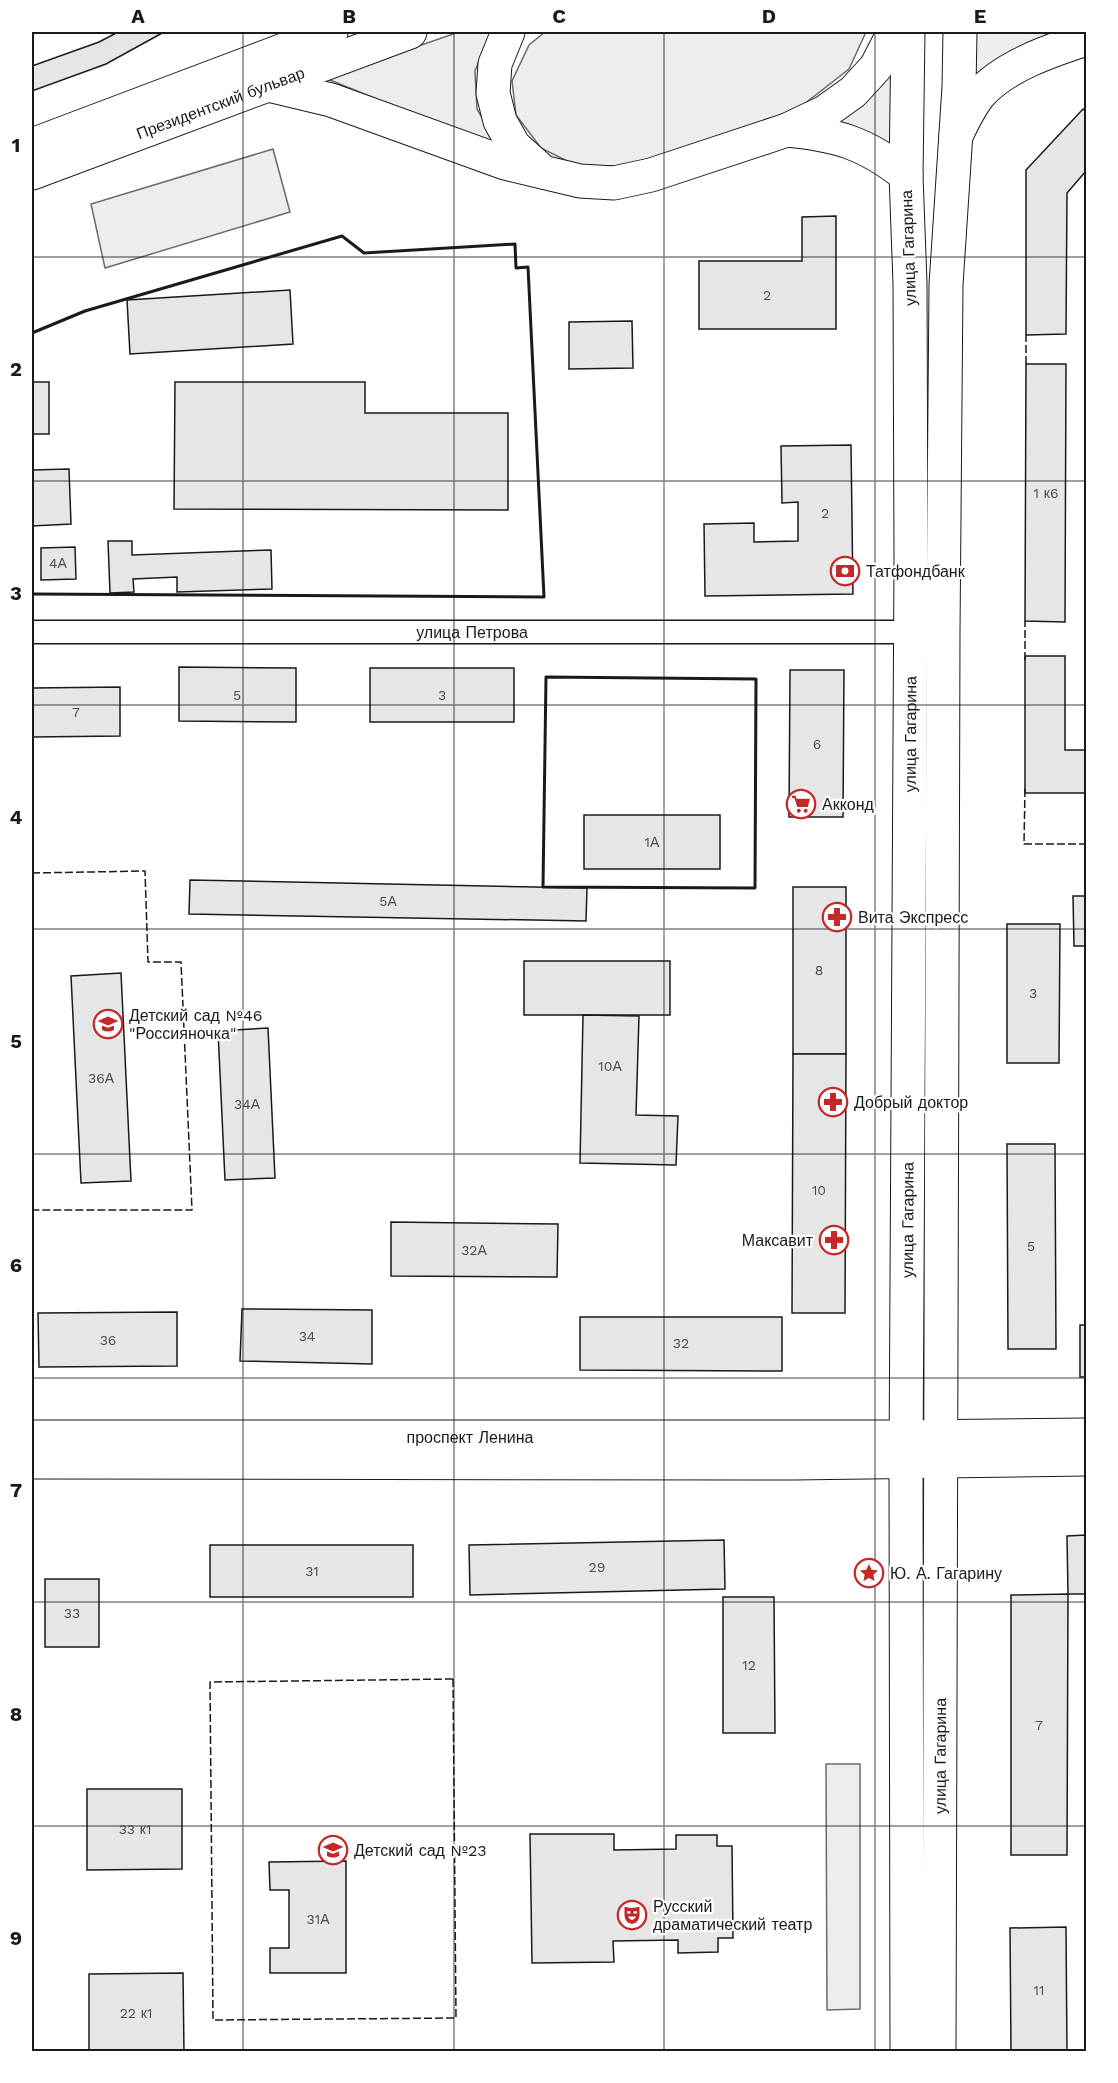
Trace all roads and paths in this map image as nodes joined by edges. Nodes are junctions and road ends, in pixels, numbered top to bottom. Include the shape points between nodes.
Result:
1 (271, 32) edge
2 (331, 32) edge
3 (410, 32) edge
4 (508, 32) edge
5 (894, 32) edge
6 (908, 32) edge
7 (960, 32) edge
8 (1079, 32) edge
9 (1086, 33) edge
10 (1086, 39) edge
11 (252, 75) junction
12 (787, 130) junction
13 (956, 136) junction
14 (32, 145) edge
15 (32, 173) edge
16 (544, 173) junction
17 (906, 175) junction
18 (32, 632) edge
19 (911, 632) junction
20 (943, 632) junction
21 (1086, 1435) edge
22 (32, 1437) edge
23 (941, 1448) junction
24 (907, 1449) junction
25 (1086, 1459) edge
26 (32, 1462) edge
27 (908, 2052) edge
28 (939, 2052) edge

1 - 11 main road
2 - 11 main road, Президентский бульвар
3 - 11 main road, Президентский бульвар
4 - 16 main road via 495,64 493,93 500,121 514,146
5 - 12 main road via 876,66 853,92 825,112
6 - 17 main road, улица Гагарина
7 - 13 main road, улица Гагарина
8 - 9 main road
10 - 13 main road via 1019,66 990,85 967,113
11 - 14 main road, Президентский бульвар
11 - 15 main road, Президентский бульвар
11 - 16 main road via 505,164
12 - 16 main road via 651,175 614,183
12 - 17 main road via 823,133 847,141 890,162
13 - 20 main road, улица Гагарина via 946,285
17 - 19 main road, улица Гагарина
18 - 19 street, улица Петрова
19 - 20 main road
19 - 24 main road, улица Гагарина
20 - 23 main road, улица Гагарина
21 - 23 main road
22 - 24 main road, проспект Ленина
23 - 24 main road
23 - 25 main road
23 - 28 main road, улица Гагарина
24 - 26 main road, проспект Ленина
24 - 27 main road, улица Гагарина

